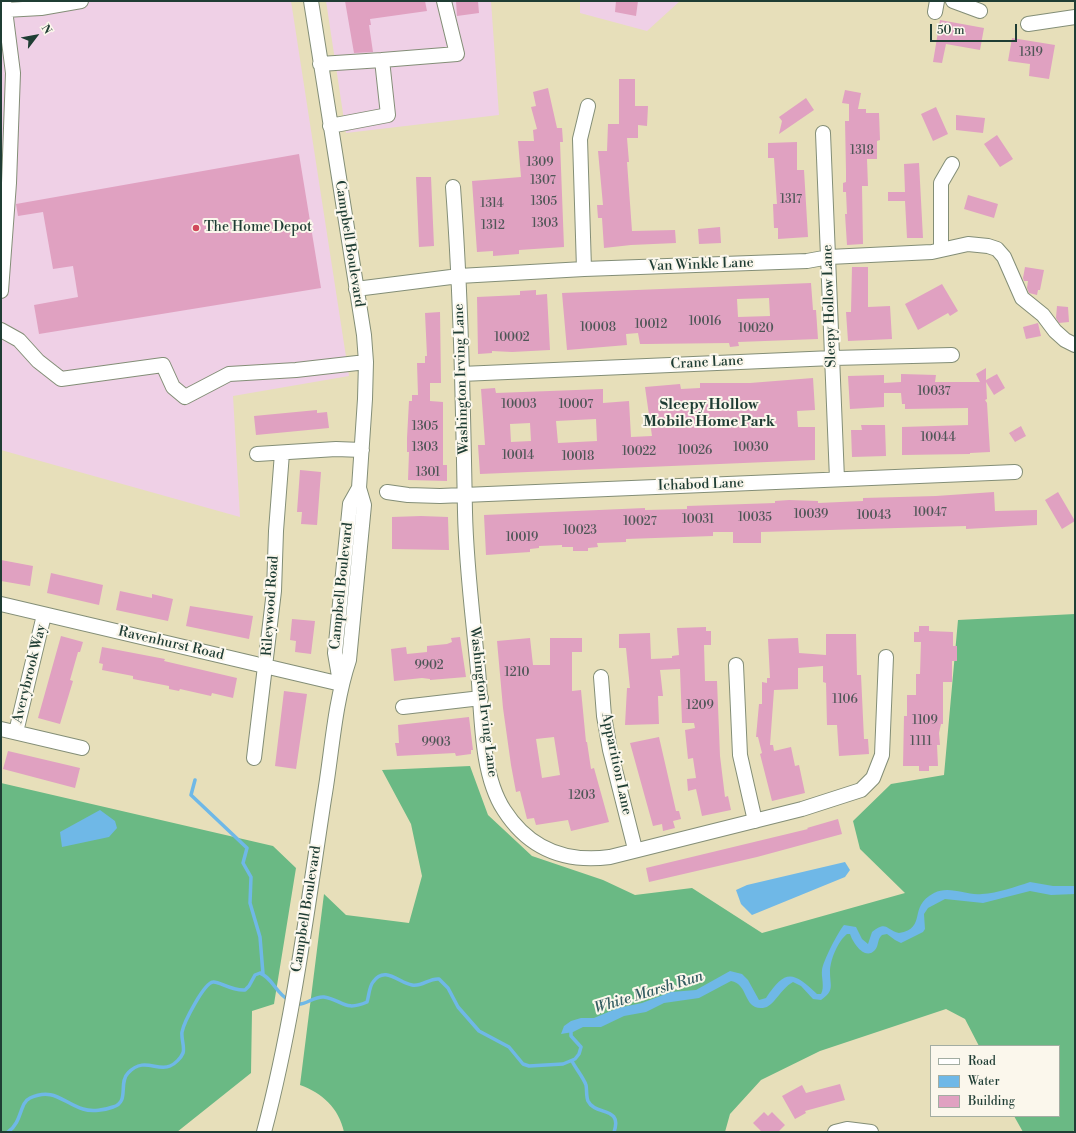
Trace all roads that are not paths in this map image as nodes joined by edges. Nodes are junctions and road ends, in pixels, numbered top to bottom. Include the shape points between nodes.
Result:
1 (81, 1) edge
2 (311, 1) edge
3 (444, 1) edge
4 (953, 1) edge
5 (4, 6) edge
6 (980, 11) dead end
7 (1075, 17) edge
8 (1028, 24) dead end
9 (382, 60) junction
10 (320, 64) junction
11 (588, 106) dead end
12 (330, 126) junction
13 (823, 132) dead end
14 (952, 164) dead end
15 (453, 188) dead end
16 (941, 249) junction
17 (829, 257) junction
18 (584, 269) junction
19 (459, 276) junction
20 (356, 289) junction
21 (1, 292) edge
22 (1, 330) edge
23 (1075, 345) edge
24 (952, 355) dead end
25 (832, 358) junction
26 (366, 362) junction
27 (461, 374) junction
28 (362, 450) junction
29 (282, 453) junction
30 (256, 454) dead end
31 (1015, 472) dead end
32 (837, 479) junction
33 (387, 492) dead end
34 (465, 495) junction
35 (1, 604) edge
36 (44, 615) junction
37 (886, 657) dead end
38 (736, 665) dead end
39 (266, 666) junction
40 (601, 677) dead end
41 (341, 684) junction
42 (481, 698) junction
43 (403, 706) dead end
44 (1, 728) edge
45 (16, 732) junction
46 (82, 748) dead end
47 (254, 758) dead end
48 (755, 821) junction
49 (635, 850) junction
50 (264, 1132) edge
51 (835, 1132) edge
52 (871, 1132) edge

1 - 5 street via 41,8
2 - 10 street, Campbell Boulevard
3 - 9 street via 457,54
4 - 6 street
5 - 21 street via 14,74
7 - 8 street
9 - 10 street
9 - 12 street via 388,115
10 - 12 street, Campbell Boulevard
11 - 18 street via 580,139
12 - 20 street, Campbell Boulevard
13 - 17 street, Sleepy Hollow Lane
14 - 16 street via 941,182
15 - 19 street, Washington Irving Lane
16 - 17 street, Van Winkle Lane via 932,252
16 - 23 street, Van Winkle Lane via 968,244 997,249 1004,257 1022,298 1065,340
17 - 18 street, Van Winkle Lane via 807,261
17 - 25 street, Sleepy Hollow Lane
18 - 19 street, Van Winkle Lane
19 - 20 street, Van Winkle Lane
19 - 27 street, Washington Irving Lane
20 - 26 street, Campbell Boulevard
22 - 26 street via 19,340 38,361 61,379 164,365 173,387 185,397 229,374
24 - 25 street, Crane Lane
25 - 27 street, Crane Lane
25 - 32 street, Sleepy Hollow Lane
26 - 28 street, Campbell Boulevard
27 - 34 street, Washington Irving Lane
28 - 29 street
28 - 41 street, Campbell Boulevard via 359,488 364,504 349,660
29 - 30 street
29 - 39 street, Rileywood Road via 274,591
31 - 32 street, Ichabod Lane
32 - 34 street, Ichabod Lane
33 - 34 street, Ichabod Lane via 424,496
34 - 42 street, Washington Irving Lane via 473,628
35 - 36 street, Ravenhurst Road
36 - 39 street, Ravenhurst Road
36 - 45 street, Averybrook Way
37 - 48 street, Washington Irving Lane via 882,755 869,785 844,797
38 - 48 street via 740,755
39 - 41 street, Ravenhurst Road
39 - 47 street, Rileywood Road
40 - 49 street, Apparition Lane via 610,750
41 - 50 street, Campbell Boulevard via 286,1039
42 - 43 street
42 - 49 street, Washington Irving Lane via 490,776 503,809 523,834 539,846 589,860
44 - 45 street
45 - 46 street
48 - 49 street, Washington Irving Lane
51 - 52 street via 847,1129

